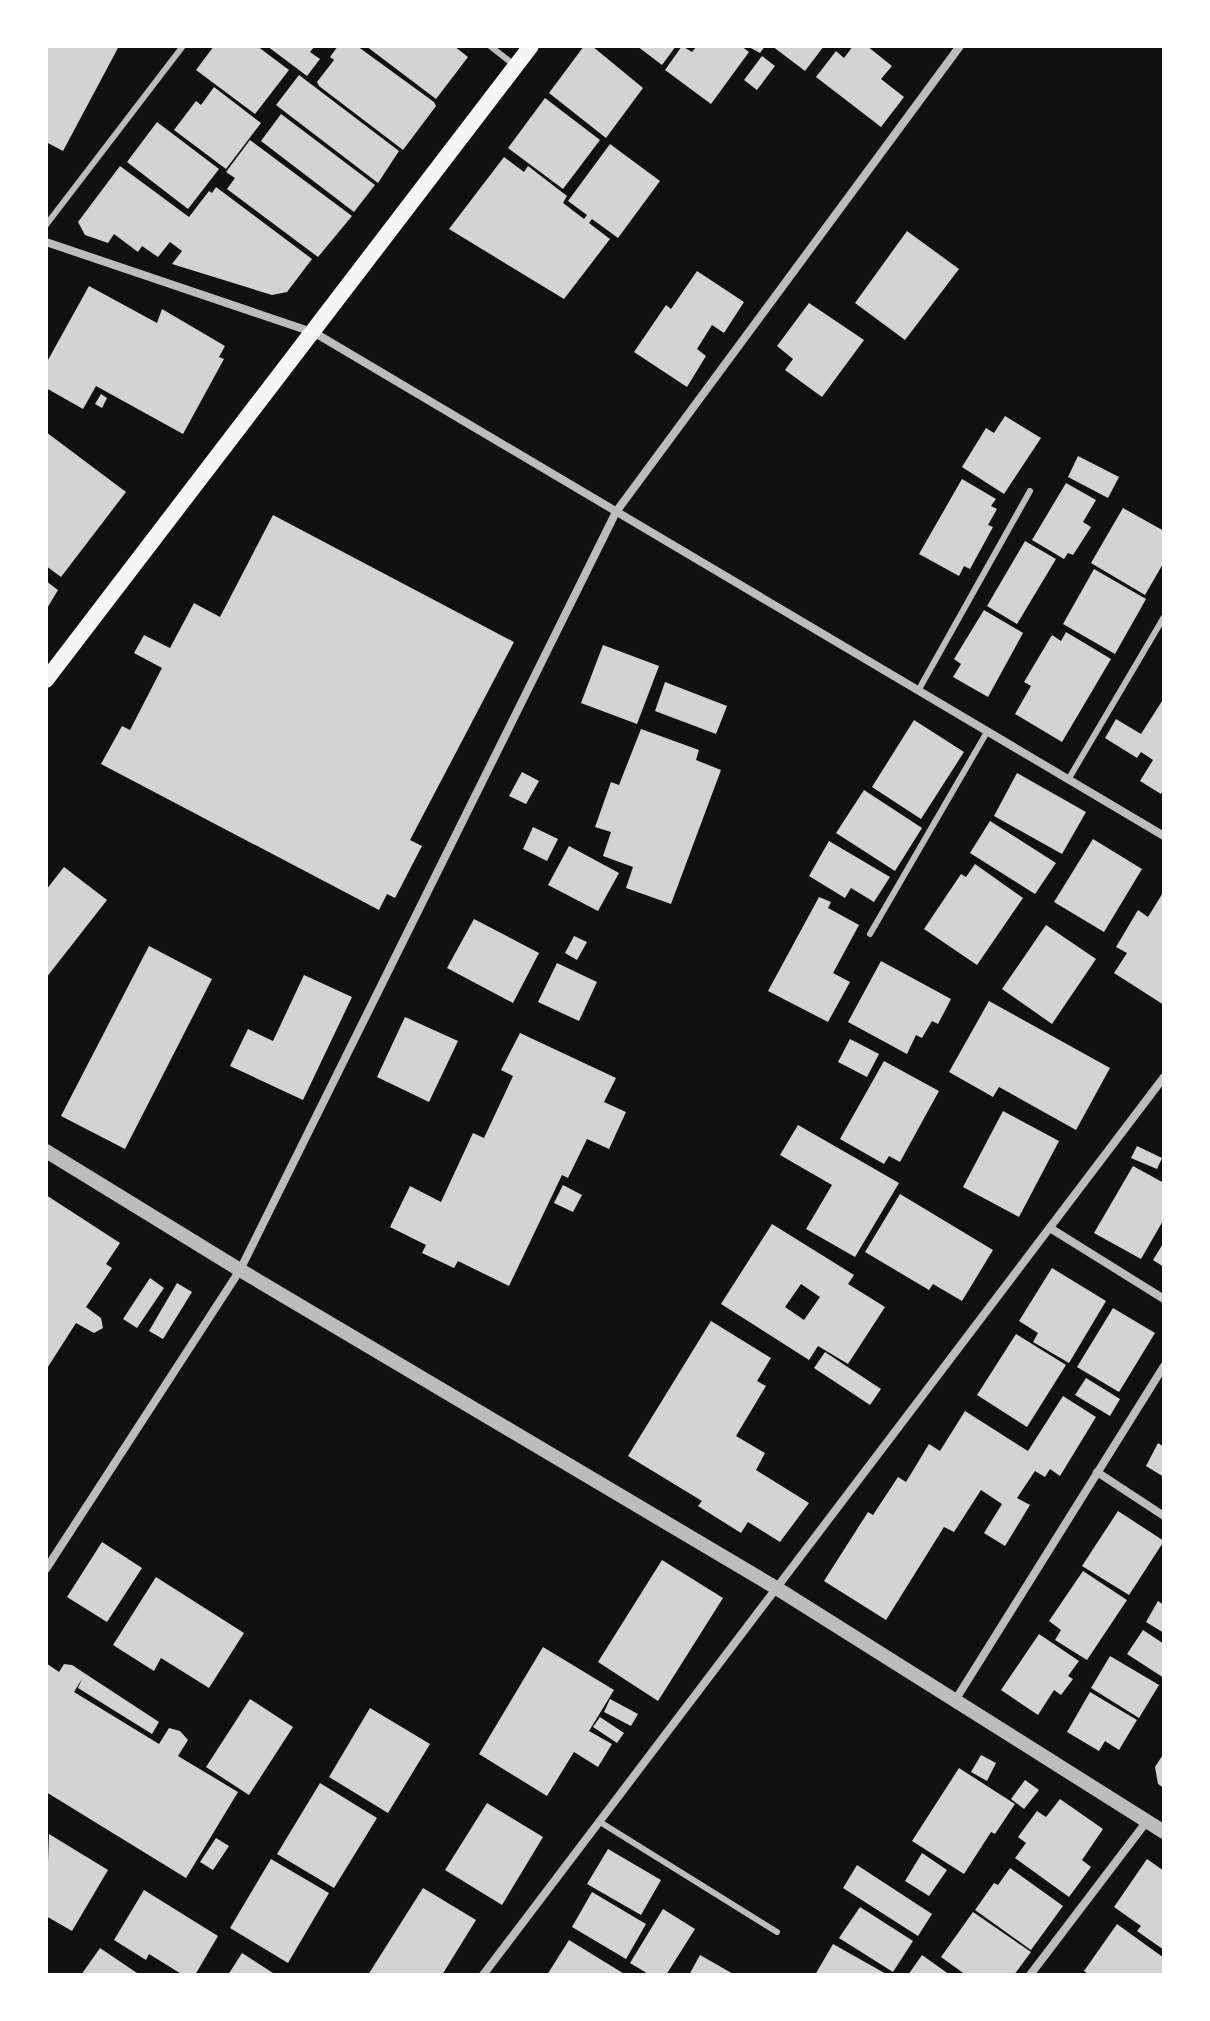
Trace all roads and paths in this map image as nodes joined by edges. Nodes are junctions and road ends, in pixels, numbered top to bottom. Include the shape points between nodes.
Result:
1 (183, 46) edge
2 (490, 46) edge
3 (531, 46) edge
4 (960, 46) edge
5 (516, 66) junction
6 (46, 225) edge
7 (46, 242) edge
8 (315, 333) junction
9 (1030, 491) dead end
10 (616, 512) junction
11 (1164, 617) edge
12 (46, 680) edge
13 (918, 691) junction
14 (987, 732) junction
15 (1068, 780) junction
16 (1164, 836) edge
17 (870, 934) dead end
18 (1164, 1077) edge
19 (46, 1151) edge
20 (1050, 1228) junction
21 (240, 1270) junction
22 (1164, 1299) edge
23 (1164, 1366) edge
24 (1097, 1472) junction
25 (1164, 1516) edge
26 (46, 1569) edge
27 (778, 1589) junction
28 (956, 1699) junction
29 (1147, 1821) junction
30 (600, 1822) junction
31 (1164, 1832) edge
32 (777, 1932) dead end
33 (483, 1975) edge
34 (1030, 1975) edge

1 - 6 lane
2 - 5 lane
3 - 5 main road
4 - 10 street
5 - 8 main road
7 - 8 street
8 - 10 street
8 - 12 main road
9 - 13 lane
10 - 13 street
10 - 21 street
11 - 15 lane
13 - 14 street
14 - 15 street
14 - 17 lane
15 - 16 street
18 - 20 street
19 - 21 street
20 - 22 street
20 - 27 street
21 - 26 street
21 - 27 street
23 - 24 street
24 - 25 street
24 - 28 street
27 - 28 street
27 - 30 street
28 - 29 street
29 - 31 street
29 - 34 street
30 - 32 lane
30 - 33 street

